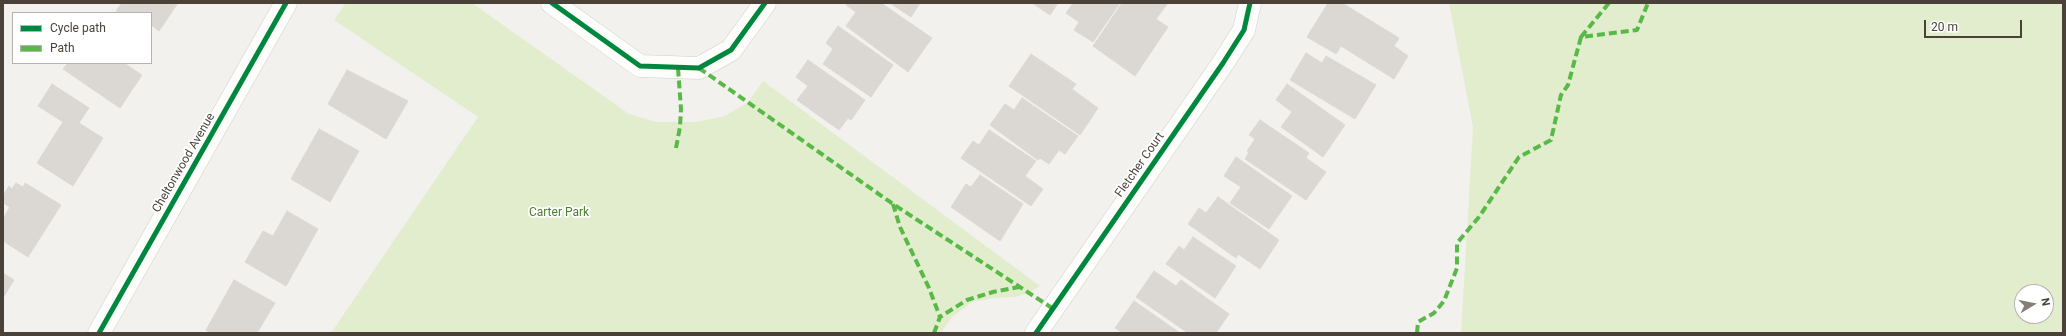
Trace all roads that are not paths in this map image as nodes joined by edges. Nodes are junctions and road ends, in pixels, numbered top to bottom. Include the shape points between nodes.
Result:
1 (286, 3) edge
2 (552, 3) edge
3 (765, 3) edge
4 (1250, 3) edge
5 (99, 333) edge
6 (1036, 333) edge

1 - 5 street, Cheltonwood Avenue
2 - 3 street via 640,66 699,68 731,50
4 - 6 street, Fletcher Court via 1244,30 1223,63

